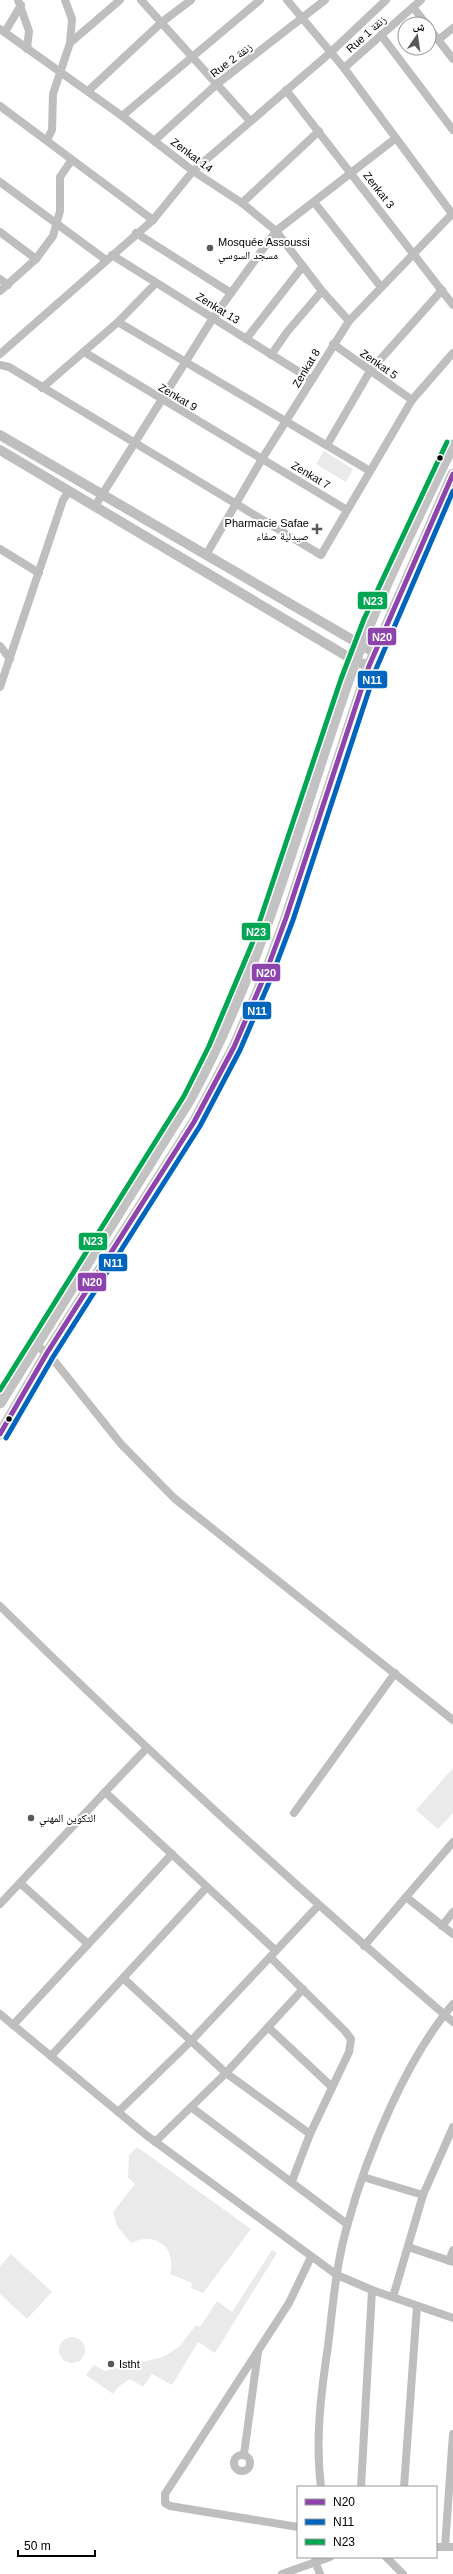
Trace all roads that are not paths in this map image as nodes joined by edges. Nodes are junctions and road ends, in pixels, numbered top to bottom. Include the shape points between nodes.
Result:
1 (65, 0) edge
2 (120, 0) edge
3 (141, 0) edge
4 (191, 0) edge
5 (260, 0) edge
6 (287, 0) edge
7 (325, 0) edge
8 (385, 0) edge
9 (421, 0) edge
10 (20, 3) edge
11 (413, 7) junction
12 (420, 16) edge
13 (303, 19) junction
14 (162, 22) junction
15 (453, 28) edge
16 (2, 30) edge
17 (381, 35) junction
18 (438, 40) joint
19 (70, 43) junction
20 (28, 49) junction
21 (331, 52) junction
22 (191, 56) junction
23 (453, 59) edge
24 (344, 68) junction
25 (61, 72) junction
26 (217, 84) junction
27 (286, 90) junction
28 (88, 91) junction
29 (0, 106) edge
30 (122, 116) junction
31 (250, 121) junction
32 (453, 130) edge
33 (319, 131) junction
34 (396, 138) junction
35 (47, 140) junction
36 (154, 140) junction
37 (71, 160) junction
38 (193, 171) junction
39 (351, 171) junction
40 (0, 182) edge
41 (314, 202) junction
42 (242, 204) junction
43 (453, 215) edge
44 (153, 220) junction
45 (57, 225) junction
46 (276, 231) junction
47 (0, 232) edge
48 (136, 234) junction
49 (414, 253) junction
50 (109, 258) junction
51 (36, 259) junction
52 (303, 266) junction
53 (0, 279) edge
54 (156, 283) junction
55 (8, 285) junction
56 (381, 287) junction
57 (442, 290) junction
58 (0, 291) edge
59 (322, 291) junction
60 (232, 293) junction
61 (453, 304) edge
62 (213, 318) junction
63 (349, 321) junction
64 (118, 322) junction
65 (246, 339) junction
66 (333, 344) junction
67 (84, 352) junction
68 (453, 353) edge
69 (0, 354) edge
70 (272, 355) junction
71 (185, 361) junction
72 (0, 364) edge
73 (370, 371) junction
74 (312, 380) junction
75 (42, 388) junction
76 (162, 400) junction
77 (412, 400) junction
78 (287, 422) junction
79 (0, 435) edge
80 (135, 444) junction
81 (326, 445) junction
82 (453, 445) edge
83 (0, 450) edge
84 (262, 459) junction
85 (370, 471) junction
86 (453, 474) edge
87 (70, 491) junction
88 (103, 494) junction
89 (237, 504) junction
90 (95, 506) junction
91 (347, 510) junction
92 (0, 549) edge
93 (206, 555) junction
94 (39, 573) junction
95 (0, 646) edge
96 (361, 647) junction
97 (375, 653) junction
98 (10, 659) junction
99 (355, 661) junction
100 (369, 666) junction
101 (0, 688) edge
102 (294, 845) junction
103 (308, 850) junction
104 (271, 912) junction
105 (286, 918) junction
106 (190, 1098) junction
107 (203, 1107) junction
108 (36, 1344) junction
109 (47, 1353) junction
110 (0, 1403) edge
111 (0, 1434) edge
112 (0, 1606) edge
113 (395, 1673) junction
114 (453, 1720) edge
115 (146, 1749) junction
116 (105, 1792) junction
117 (294, 1814) dead end
118 (453, 1842) edge
119 (172, 1854) junction
120 (20, 1883) junction
121 (207, 1887) junction
122 (406, 1897) junction
123 (0, 1904) edge
124 (318, 1906) junction
125 (453, 1912) edge
126 (442, 1926) junction
127 (453, 1934) edge
128 (88, 1944) junction
129 (364, 1946) junction
130 (272, 1953) junction
131 (123, 1978) junction
132 (304, 1989) junction
133 (453, 2004) edge
134 (0, 2014) edge
135 (444, 2014) junction
136 (453, 2022) edge
137 (13, 2025) junction
138 (268, 2028) junction
139 (191, 2041) junction
140 (51, 2056) junction
141 (226, 2073) junction
142 (332, 2087) junction
143 (191, 2107) junction
144 (118, 2112) junction
145 (453, 2127) edge
146 (310, 2134) junction
147 (155, 2142) junction
148 (363, 2177) junction
149 (292, 2181) junction
150 (423, 2195) junction
151 (347, 2224) junction
152 (408, 2246) junction
153 (453, 2250) edge
154 (311, 2257) junction
155 (451, 2261) edge
156 (337, 2275) junction
157 (372, 2290) junction
158 (392, 2297) junction
159 (417, 2306) junction
160 (453, 2318) edge
161 (258, 2349) junction
162 (453, 2434) edge
163 (244, 2454) dead end
164 (321, 2486) edge
165 (361, 2486) edge
166 (404, 2486) edge
167 (297, 2527) edge
168 (437, 2547) edge
169 (449, 2547) edge
170 (326, 2558) edge
171 (387, 2558) edge
172 (315, 2561) junction
173 (285, 2573) edge
174 (320, 2574) edge
175 (403, 2574) edge

1 - 19 street via 72,19
2 - 19 street
3 - 14 street
4 - 14 street
5 - 22 street
6 - 13 street
7 - 13 street, Rue 2 زنقة
8 - 21 street
9 - 11 street, Rue 1 زنقة
10 - 16 street
10 - 20 street via 29,31
11 - 12 street
11 - 17 street, Rue 1 زنقة
13 - 21 street
13 - 26 street, Rue 2 زنقة
14 - 22 street
14 - 28 street
15 - 18 street
16 - 20 street, Zenkat 14
17 - 24 street, Rue 1 زنقة
17 - 32 street
18 - 23 street
19 - 25 street
20 - 25 street, Zenkat 14
21 - 24 street
21 - 27 street
22 - 26 street
22 - 30 street
24 - 34 street
25 - 28 street, Zenkat 14
25 - 35 street via 52,94 52,130
26 - 31 street
26 - 36 street, Rue 2 زنقة
27 - 31 street
27 - 33 street, Zenkat 3
28 - 30 street, Zenkat 14
29 - 35 street
30 - 36 street, Zenkat 14
31 - 38 street
33 - 39 street, Zenkat 3
33 - 42 street
34 - 39 street
34 - 43 street
35 - 37 street
36 - 38 street, Zenkat 14
37 - 44 street
37 - 45 street via 60,177 61,204
38 - 42 street, Zenkat 14
38 - 44 street
39 - 41 street
39 - 49 street, Zenkat 3
40 - 45 street, Zenkat 13
41 - 46 street
41 - 56 street
42 - 46 street, Zenkat 14
43 - 49 street, Zenkat 8
44 - 48 street
45 - 50 street, Zenkat 13
45 - 51 street via 46,248
46 - 52 street, Zenkat 14
46 - 60 street
47 - 51 street
48 - 50 street
48 - 60 street
49 - 56 street, Zenkat 8
49 - 57 street, Zenkat 3
50 - 54 street, Zenkat 13
50 - 69 street
51 - 55 street
52 - 59 street, Zenkat 14
52 - 65 street
53 - 55 street
54 - 62 street, Zenkat 13
54 - 64 street
55 - 58 street
56 - 63 street, Zenkat 8
57 - 61 street, Zenkat 3
57 - 73 street
59 - 63 street, Zenkat 14
59 - 70 street via 287,332
60 - 62 street
62 - 65 street, Zenkat 13
62 - 71 street
63 - 66 street, Zenkat 8
64 - 67 street
64 - 71 street
65 - 70 street, Zenkat 13
66 - 73 street, Zenkat 5
66 - 74 street, Zenkat 8
67 - 75 street
67 - 76 street, Zenkat 9
68 - 77 street
70 - 74 street, Zenkat 13
71 - 76 street
71 - 78 street
72 - 75 street
73 - 77 street, Zenkat 5
73 - 81 street
74 - 78 street, Zenkat 8
75 - 80 street
76 - 80 street
76 - 84 street, Zenkat 9
77 - 85 street
78 - 81 street
78 - 84 street, Zenkat 8
79 - 88 street
80 - 88 street
80 - 89 street
81 - 85 street
82 - 96 main road
83 - 87 street
84 - 89 street, Zenkat 8
84 - 91 street, Zenkat 7
85 - 91 street
86 - 97 main road
87 - 90 street
87 - 94 street via 63,500
88 - 90 street
88 - 93 street
89 - 91 street via 321,555
89 - 93 street, Zenkat 8
90 - 99 street
92 - 94 street
93 - 96 street
94 - 98 street
95 - 98 street
96 - 97 street
96 - 99 main road
97 - 100 main road
98 - 101 street
99 - 100 street
99 - 102 main road
100 - 103 main road
102 - 103 main road
102 - 104 main road
103 - 105 main road
104 - 105 main road
104 - 106 main road via 236,1006
105 - 107 main road via 249,1014
106 - 107 main road
106 - 108 main road
107 - 109 main road
108 - 109 street
108 - 110 main road
109 - 111 main road
109 - 113 street via 121,1444 174,1498
112 - 115 street
113 - 114 street
113 - 117 street
115 - 116 street
115 - 124 street
116 - 119 street
116 - 120 street
118 - 122 street
119 - 121 street
119 - 128 street
120 - 123 street
120 - 128 street
121 - 130 street
121 - 131 street
122 - 126 street
122 - 129 street
124 - 129 street
124 - 130 street
125 - 126 street
126 - 127 street
128 - 137 street
129 - 135 street
130 - 132 street
130 - 139 street
131 - 139 street
131 - 140 street
132 - 138 street
132 - 142 street via 351,2039 349,2052
133 - 135 street
134 - 137 street
135 - 136 street
135 - 148 street via 399,2090
137 - 140 street
138 - 141 street
138 - 142 street
139 - 141 street
139 - 144 street
140 - 144 street
141 - 143 street
141 - 146 street
142 - 146 street
143 - 147 street
143 - 149 street
144 - 147 street
145 - 150 street
146 - 149 street
147 - 154 street
148 - 150 street
148 - 151 street
149 - 151 street
150 - 152 street
151 - 156 street
152 - 155 street
152 - 158 street
153 - 155 street
154 - 156 street
154 - 161 street via 288,2303
156 - 157 street
156 - 164 street via 320,2394 318,2436
157 - 158 street
157 - 165 street
158 - 159 street
159 - 160 street
159 - 166 street
161 - 163 street
161 - 167 street via 165,2494 165,2504
162 - 169 street
168 - 169 street
170 - 172 street
171 - 175 street
172 - 173 street
172 - 174 street

